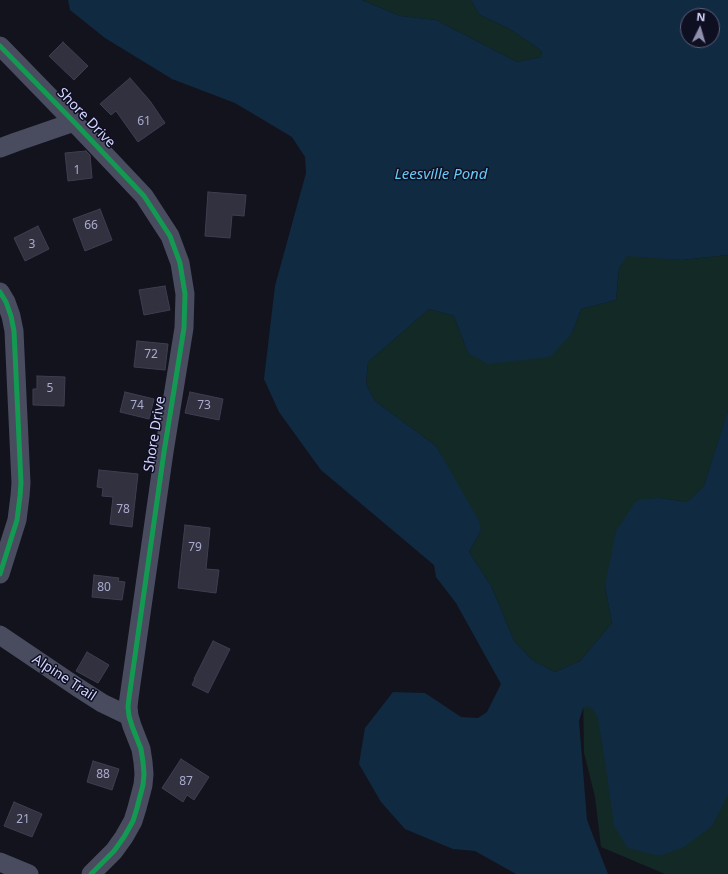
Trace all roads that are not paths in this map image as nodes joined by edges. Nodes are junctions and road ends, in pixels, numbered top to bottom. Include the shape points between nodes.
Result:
1 (0, 46) edge
2 (74, 122) junction
3 (0, 148) edge
4 (0, 292) edge
5 (0, 574) edge
6 (0, 636) edge
7 (129, 716) junction
8 (0, 862) edge
9 (29, 874) edge
10 (91, 874) edge

1 - 2 street, Shore Drive
2 - 3 street
2 - 7 street, Shore Drive via 144,196 170,236 180,263 185,294 184,328 129,698
4 - 5 street via 6,302 14,331 21,483 17,520
6 - 7 street, Alpine Trail via 102,703
7 - 10 street, Shore Drive via 143,762 144,774 137,808 124,837
8 - 9 street

